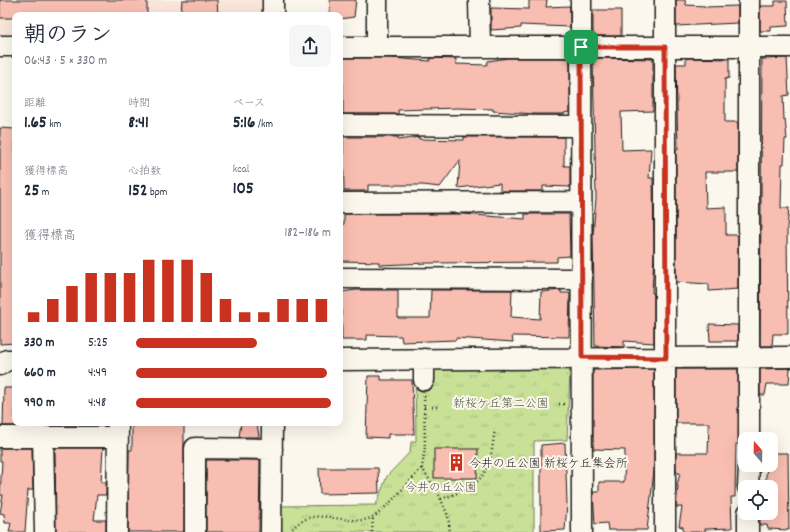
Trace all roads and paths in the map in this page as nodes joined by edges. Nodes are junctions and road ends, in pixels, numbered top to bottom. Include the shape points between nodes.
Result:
1 (273, 0) edge
2 (377, 0) edge
3 (479, 0) edge
4 (581, 0) edge
5 (665, 0) edge
6 (749, 0) edge
7 (273, 12) edge
8 (0, 46) edge
9 (12, 46) edge
10 (343, 46) edge
11 (377, 46) junction
12 (480, 47) junction
13 (581, 47) junction
14 (665, 47) junction
15 (749, 47) junction
16 (790, 47) edge
17 (343, 126) edge
18 (581, 126) junction
19 (343, 202) edge
20 (581, 202) junction
21 (343, 278) edge
22 (581, 279) junction
23 (582, 357) junction
24 (790, 357) edge
25 (666, 358) junction
26 (749, 358) junction
27 (424, 359) junction
28 (12, 360) edge
29 (343, 360) edge
30 (0, 364) edge
31 (424, 380) joint
32 (424, 407) junction
33 (438, 407) dead end
34 (272, 426) edge
35 (495, 427) dead end
36 (118, 430) edge
37 (749, 432) edge
38 (43, 436) junction
39 (0, 437) edge
40 (272, 449) junction
41 (422, 468) junction
42 (441, 499) junction
43 (373, 518) junction
44 (748, 520) edge
45 (45, 532) edge
46 (118, 532) edge
47 (195, 532) edge
48 (271, 532) edge
49 (290, 532) edge
50 (372, 532) edge
51 (450, 532) edge
52 (582, 532) edge
53 (665, 532) edge
54 (748, 532) edge

1 - 7 street
2 - 11 street
3 - 12 street
4 - 13 street
5 - 14 street
6 - 15 street
8 - 9 street
10 - 11 street
11 - 12 street
12 - 13 street
13 - 14 street
13 - 18 street
14 - 15 street
14 - 25 street
15 - 16 street
15 - 26 street
17 - 18 street
18 - 20 street
19 - 20 street
20 - 22 street
21 - 22 street
22 - 23 street
23 - 25 street
23 - 27 street
23 - 52 street
24 - 26 street
25 - 26 street
25 - 53 street
26 - 37 street
27 - 29 street
27 - 31 street
28 - 30 street
31 - 32 path
32 - 33 path
32 - 41 path via 425,447
34 - 40 street
35 - 42 path via 492,454 484,473 473,486
36 - 38 street
36 - 46 street
38 - 39 street
38 - 45 street
40 - 47 street via 195,448
40 - 48 street
41 - 42 path
41 - 43 path
42 - 51 path via 448,516
43 - 49 path via 360,520 316,516 300,522
43 - 50 path
44 - 54 street

